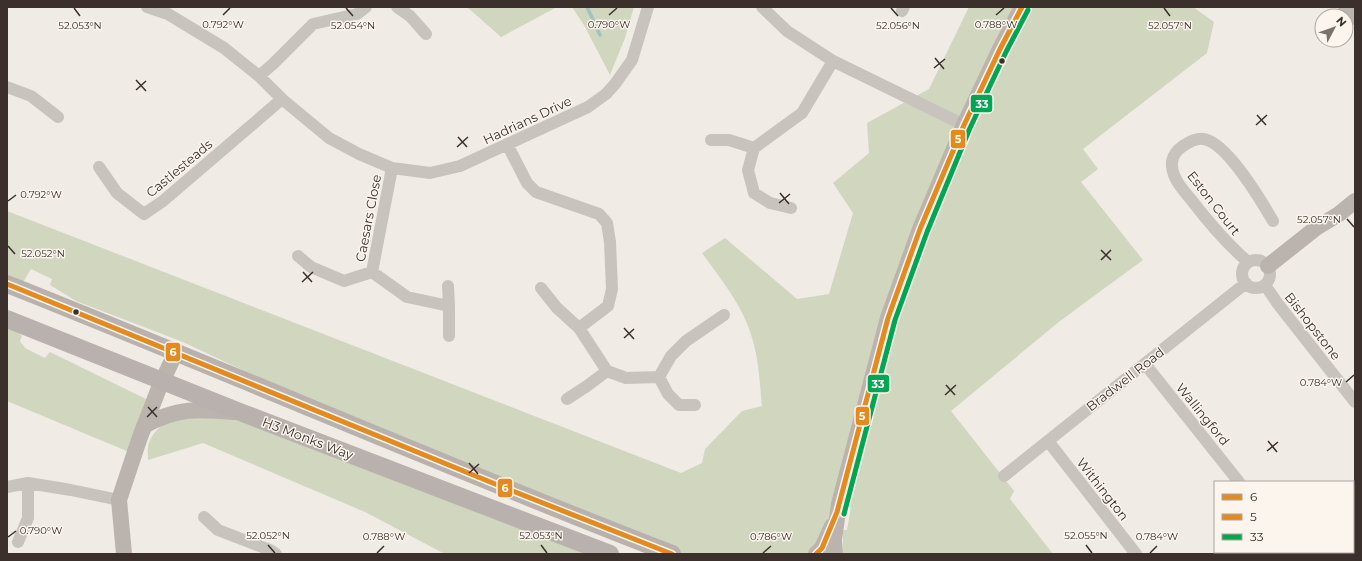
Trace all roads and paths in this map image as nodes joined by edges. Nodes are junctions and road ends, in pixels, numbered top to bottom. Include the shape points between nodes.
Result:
1 (147, 7) edge
2 (366, 7) edge
3 (397, 7) edge
4 (648, 7) edge
5 (762, 7) edge
6 (1022, 7) edge
7 (1346, 7) edge
8 (1355, 17) edge
9 (426, 34) dead end
10 (834, 61) junction
11 (259, 76) junction
12 (7, 87) edge
13 (282, 99) junction
14 (58, 118) dead end
15 (964, 126) junction
16 (712, 140) dead end
17 (508, 144) junction
18 (754, 148) junction
19 (99, 167) dead end
20 (392, 168) junction
21 (1355, 201) edge
22 (791, 208) dead end
23 (1273, 221) dead end
24 (298, 256) dead end
25 (1248, 262) junction
26 (1268, 266) junction
27 (372, 272) junction
28 (1246, 283) junction
29 (1265, 285) junction
30 (13, 286) edge
31 (448, 286) dead end
32 (541, 288) dead end
33 (449, 306) junction
34 (724, 315) dead end
35 (7, 319) edge
36 (579, 328) junction
37 (449, 336) dead end
38 (176, 352) junction
39 (1145, 364) junction
40 (607, 371) junction
41 (660, 377) junction
42 (162, 382) junction
43 (567, 399) dead end
44 (1355, 402) edge
45 (695, 405) dead end
46 (240, 412) junction
47 (144, 426) junction
48 (1048, 441) junction
49 (1004, 476) dead end
50 (1238, 481) edge
51 (28, 483) junction
52 (7, 488) edge
53 (119, 500) junction
54 (838, 512) junction
55 (204, 517) dead end
56 (18, 542) dead end
57 (671, 553) edge
58 (124, 554) edge
59 (276, 554) edge
60 (610, 554) edge
61 (816, 554) edge
62 (835, 554) edge
63 (1136, 554) edge

1 - 11 street, Hadrians Drive via 168,14 224,48
2 - 11 street via 357,14 313,24
3 - 9 street via 410,16
4 - 17 street, Hadrians Drive via 632,60 606,94 588,107
5 - 10 street via 787,31
6 - 15 street
7 - 8 street
10 - 15 street
10 - 18 street via 802,113
11 - 13 street, Hadrians Drive
12 - 14 street via 31,96
13 - 19 street, Castlesteads via 163,201 144,214 117,193
13 - 20 street, Hadrians Drive via 329,138
15 - 54 street via 920,229 888,318
16 - 18 street via 728,140
17 - 20 street, Hadrians Drive via 460,166 430,173
17 - 36 street via 527,183 536,192 599,214 607,223 612,289 608,306
18 - 22 street via 748,170 754,193 770,203
20 - 27 street, Caesars Close
21 - 26 street
23 - 25 street, Eston Court via 1234,163 1212,142 1196,140 1179,149 1172,158 1171,165 1176,181 1229,245
24 - 27 street, Caesars Close via 311,267 344,281
25 - 26 street via 1259,260
25 - 28 street via 1242,273
26 - 29 street via 1269,278
27 - 33 street, Caesars Close via 407,297
28 - 29 street via 1257,288
28 - 39 street, Bradwell Road
29 - 44 street, Bishopstone
30 - 38 main road
31 - 33 street
32 - 36 street via 557,308
33 - 37 street
34 - 41 street via 686,341 672,356
35 - 42 main road, H3 Monks Way
36 - 40 street
38 - 42 street
38 - 57 main road
39 - 48 street, Bradwell Road
39 - 50 street, Wallingford
40 - 41 street via 626,378
40 - 43 street
41 - 45 street via 668,394 679,405
42 - 46 main road, H3 Monks Way
42 - 47 street
46 - 47 street via 185,410 157,418
46 - 60 main road, H3 Monks Way
47 - 53 street
48 - 49 street, Bradwell Road
48 - 63 street, Withington
51 - 52 street
51 - 53 street
51 - 56 street via 28,518
53 - 58 street
54 - 61 street via 822,548
54 - 62 street
55 - 59 street via 218,530

